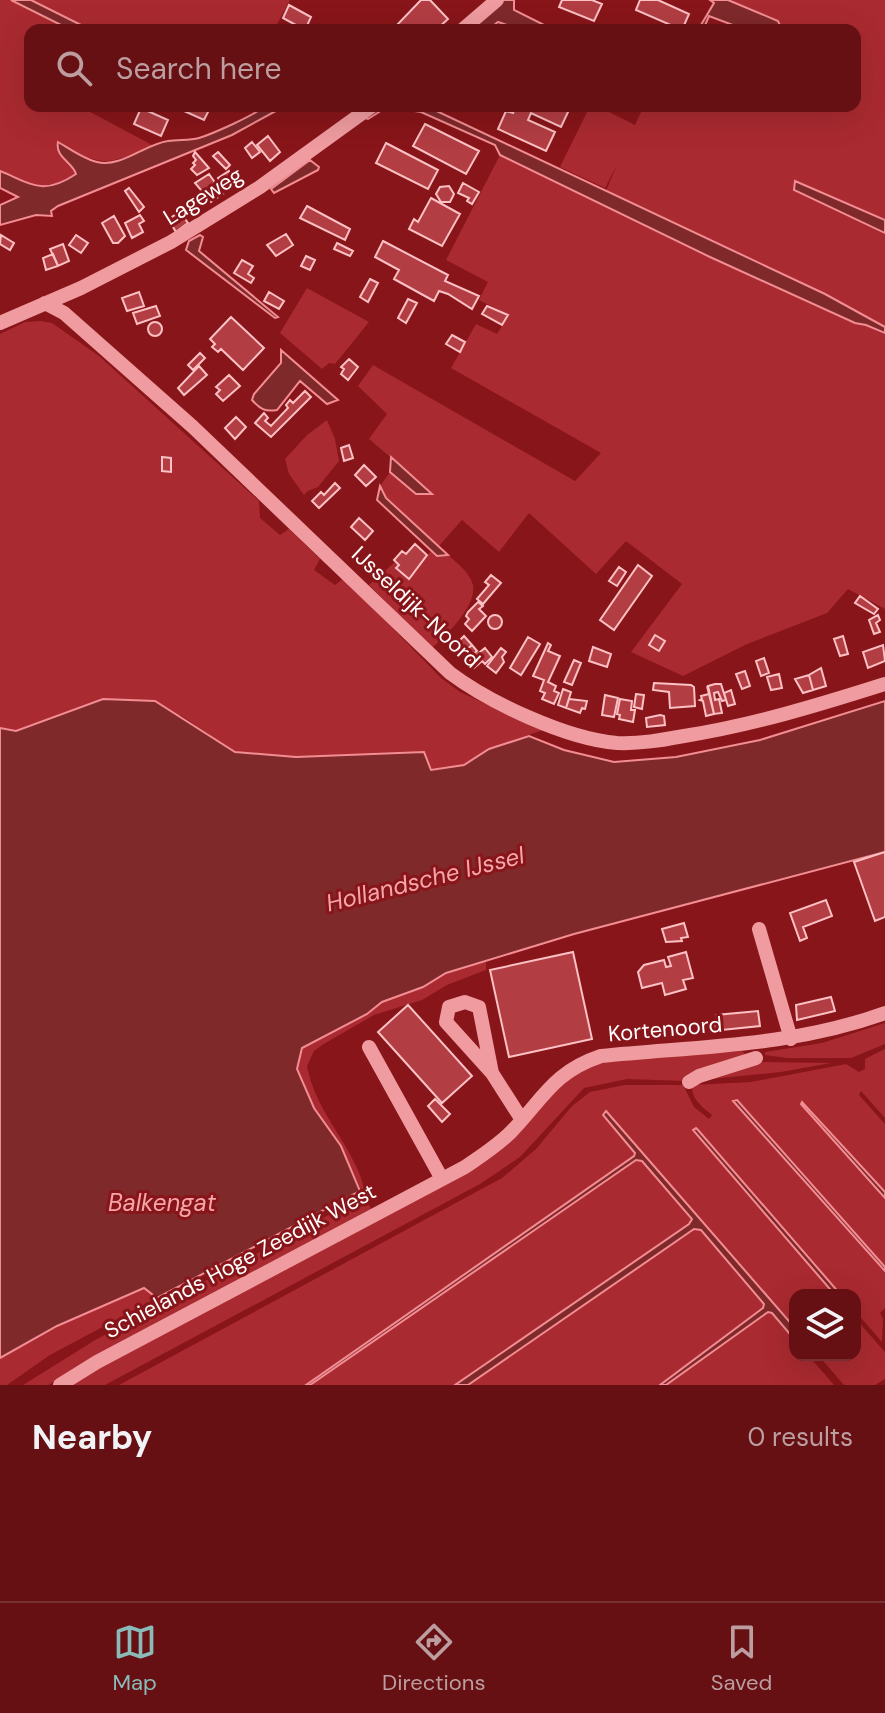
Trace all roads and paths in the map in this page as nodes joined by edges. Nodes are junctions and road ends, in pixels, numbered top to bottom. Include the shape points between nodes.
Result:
1 (497, 0) edge
2 (469, 24) edge
3 (364, 112) edge
4 (45, 303) junction
5 (0, 323) edge
6 (885, 684) edge
7 (759, 929) dead end
8 (885, 1013) edge
9 (791, 1039) junction
10 (369, 1047) dead end
11 (756, 1058) dead end
12 (492, 1073) junction
13 (689, 1082) dead end
14 (522, 1120) junction
15 (442, 1179) junction
16 (60, 1385) edge

1 - 2 street
3 - 4 street, Lageweg via 225,210
4 - 5 street
4 - 6 street, IJsseldijk-Noord via 76,323 193,427 450,673 518,712 594,739 634,743 769,719
7 - 9 street
8 - 9 street, Kortenoord
9 - 14 street, Kortenoord via 601,1056 562,1074
10 - 15 street
11 - 13 street
12 - 12 street via 446,1022 449,1007 465,1002 479,1007
12 - 14 street
14 - 15 street, Kortenoord via 487,1152
15 - 16 street, Schielands Hoge Zeedijk West

